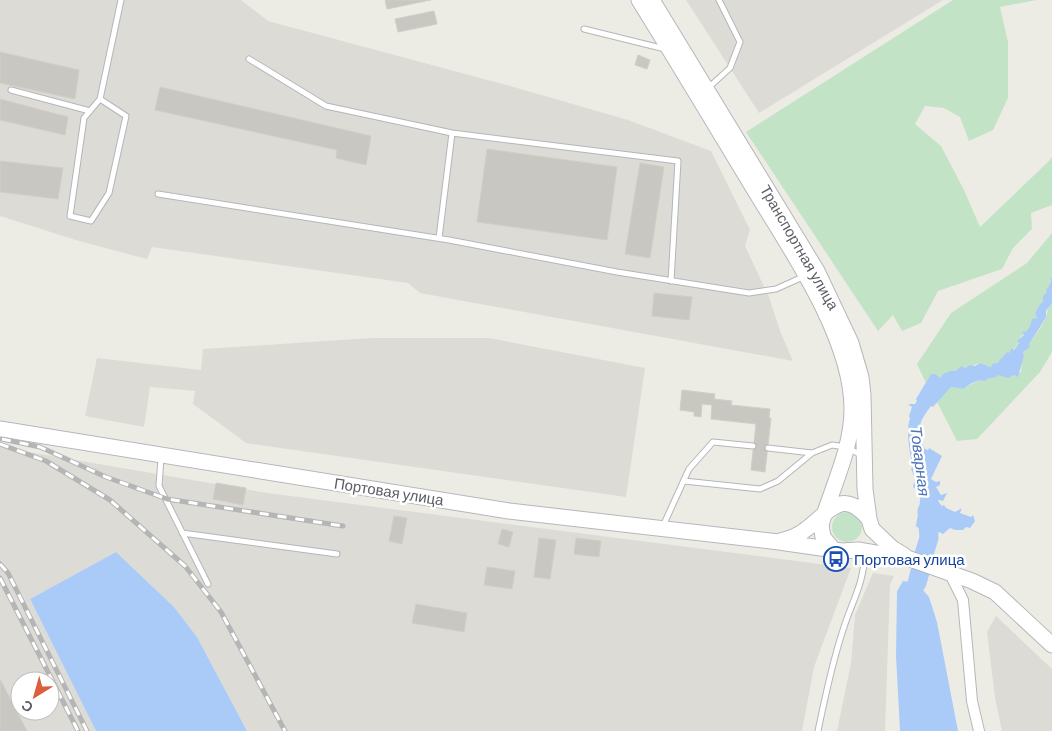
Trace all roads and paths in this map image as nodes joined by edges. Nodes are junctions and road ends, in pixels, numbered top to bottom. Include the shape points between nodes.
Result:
1 (121, 0) edge
2 (639, 0) edge
3 (652, 0) edge
4 (719, 0) edge
5 (584, 29) dead end
6 (675, 48) junction
7 (250, 59) dead end
8 (707, 89) junction
9 (12, 90) dead end
10 (100, 99) junction
11 (90, 111) junction
12 (452, 133) junction
13 (158, 194) dead end
14 (439, 238) junction
15 (812, 273) junction
16 (671, 280) junction
17 (0, 429) edge
18 (753, 446) dead end
19 (846, 447) junction
20 (768, 448) dead end
21 (812, 453) junction
22 (162, 455) junction
23 (864, 457) junction
24 (684, 481) junction
25 (825, 512) junction
26 (871, 524) junction
27 (662, 528) junction
28 (182, 533) junction
29 (779, 542) junction
30 (833, 549) junction
31 (861, 551) junction
32 (337, 554) dead end
33 (910, 559) junction
34 (948, 572) junction
35 (208, 584) dead end
36 (1052, 645) edge
37 (818, 731) edge
38 (979, 731) edge

1 - 10 lane
2 - 6 main road, Транспортная улица
3 - 6 main road, Транспортная улица
4 - 8 lane via 740,42 730,68
5 - 6 lane
6 - 8 main road, Транспортная улица
6 - 15 main road, Транспортная улица
7 - 12 lane via 326,106
8 - 15 main road, Транспортная улица
9 - 11 lane
10 - 11 lane
10 - 11 lane via 126,116 109,193 92,221 70,216 84,118
12 - 14 lane
12 - 16 lane via 678,161
13 - 14 lane
14 - 16 lane
15 - 16 lane via 776,289 749,292
15 - 19 main road, Транспортная улица via 848,371 852,408
15 - 23 main road, Транспортная улица via 851,343 857,362 864,409
17 - 22 main road, Портовая улица
18 - 24 lane via 713,442 689,469
19 - 21 lane via 832,446
19 - 23 lane
19 - 25 main road, Транспортная улица
20 - 21 lane
21 - 24 lane via 778,480 760,489
22 - 27 main road, Портовая улица via 509,511
22 - 28 lane via 159,486
23 - 26 main road, Транспортная улица
24 - 27 lane
25 - 26 main road via 847,504 859,508
25 - 29 main road, Портовая улица via 800,534
25 - 30 main road, Транспортная улица via 822,533
26 - 31 main road
26 - 33 main road via 892,548
27 - 29 main road, Портовая улица
28 - 32 lane
28 - 35 lane
29 - 30 main road, Портовая улица
30 - 31 main road
31 - 33 main road
31 - 37 lane via 862,578 831,667
33 - 34 main road
34 - 36 main road via 995,592
34 - 38 street via 963,600 972,701

